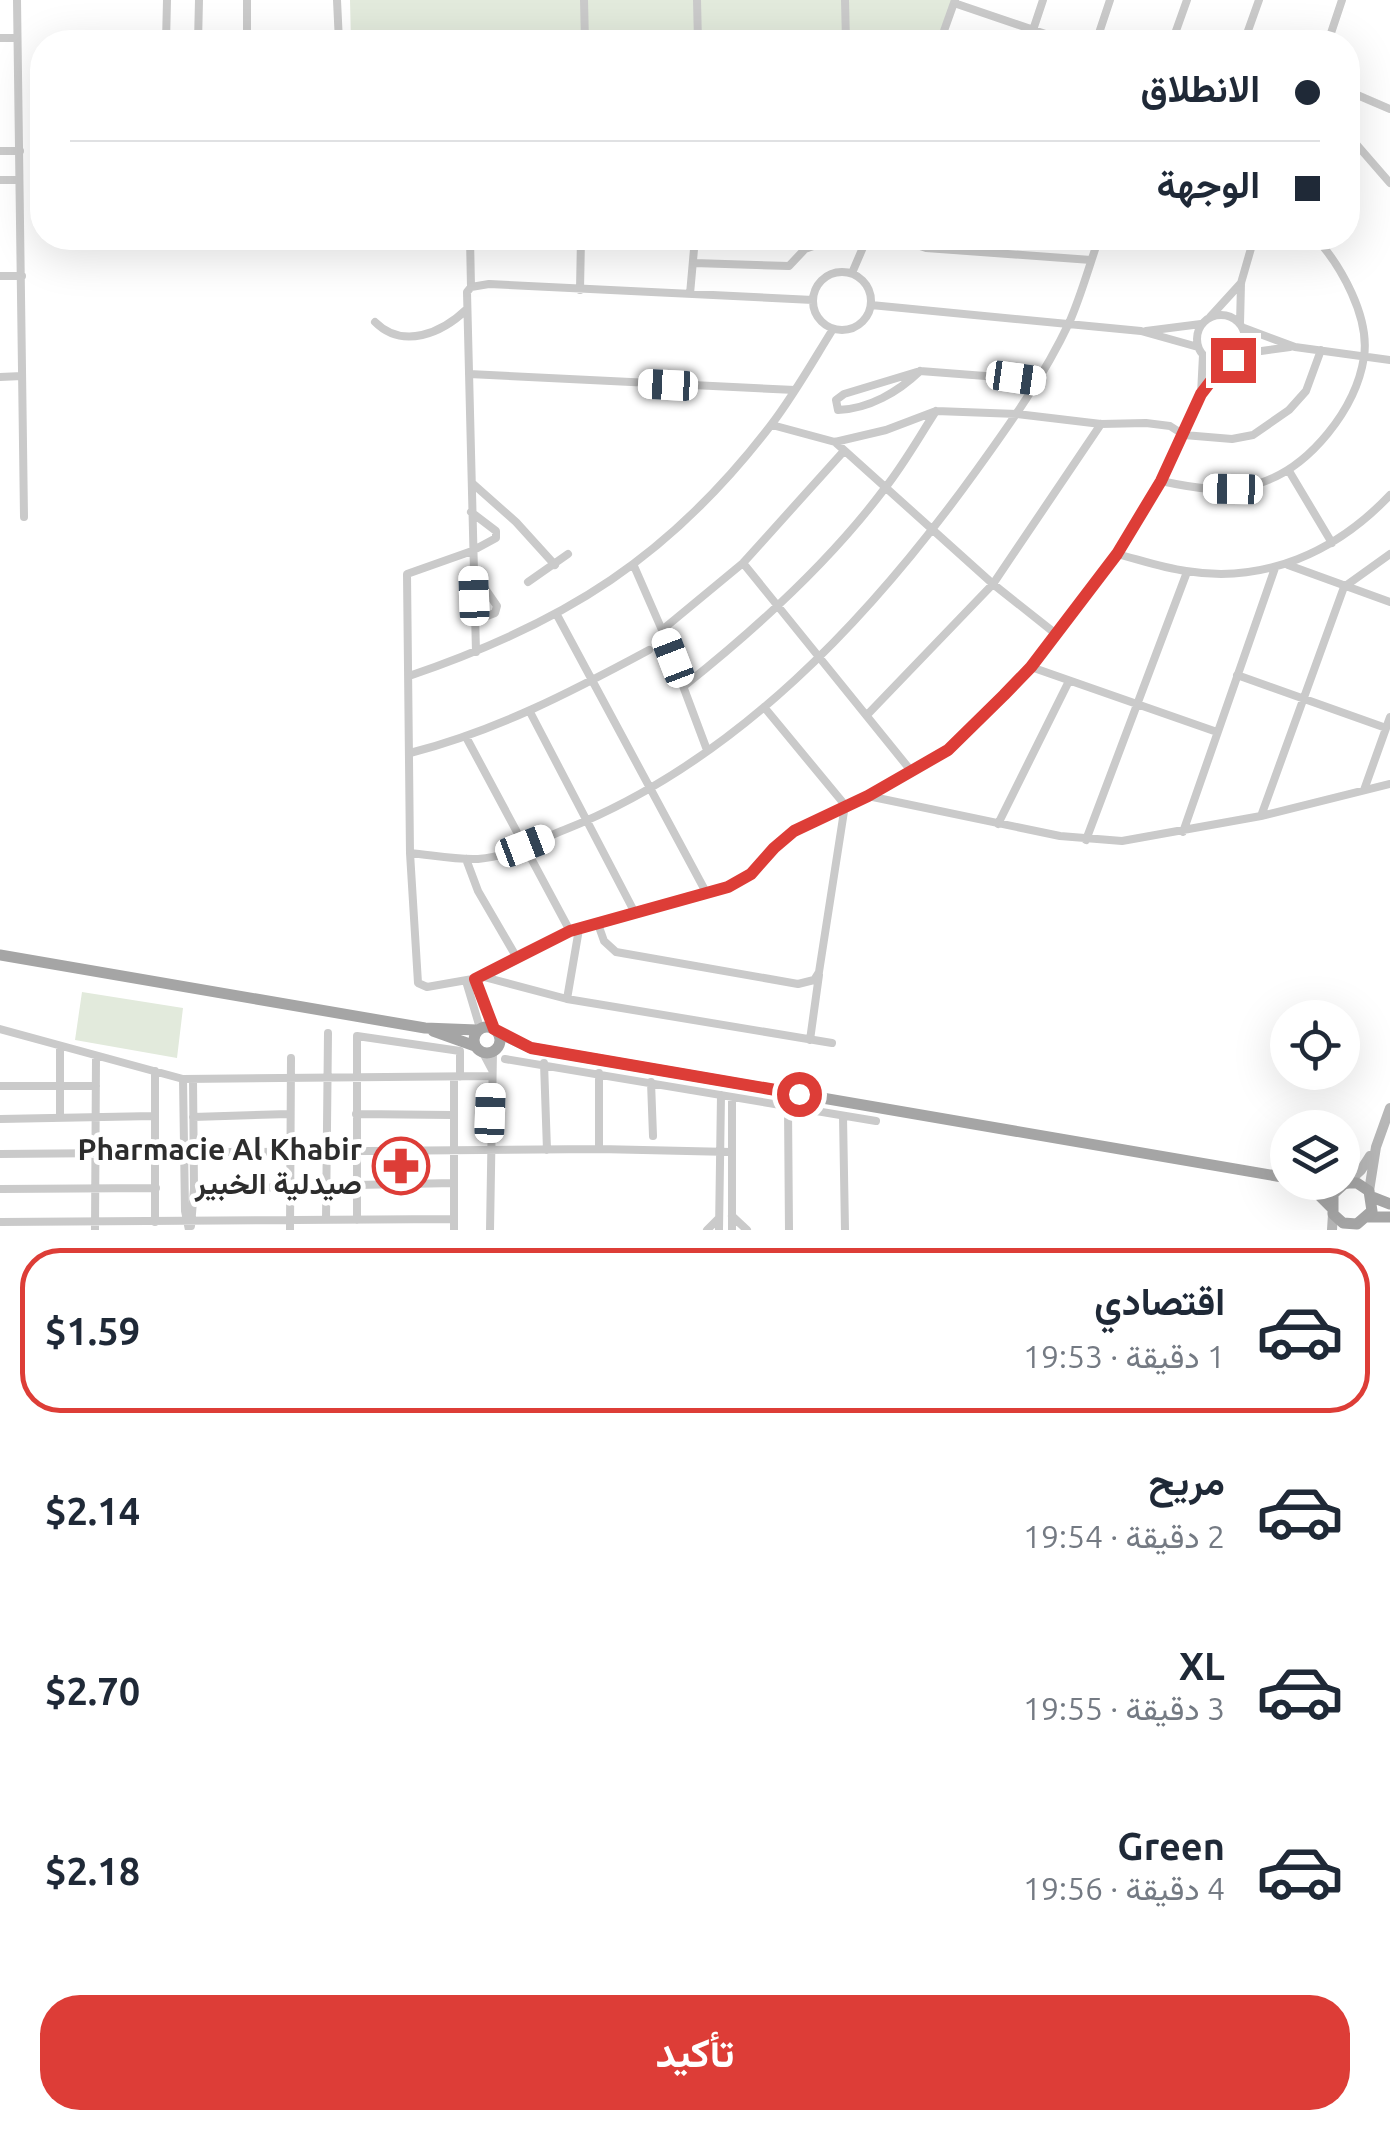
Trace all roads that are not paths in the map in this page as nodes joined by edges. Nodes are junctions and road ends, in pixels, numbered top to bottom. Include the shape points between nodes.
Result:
1 (17, 0) edge
2 (167, 0) edge
3 (199, 0) edge
4 (247, 0) edge
5 (338, 0) edge
6 (584, 0) edge
7 (697, 0) edge
8 (846, 0) edge
9 (1043, 0) edge
10 (1110, 0) edge
11 (1186, 0) edge
12 (1260, 0) edge
13 (1342, 0) edge
14 (954, 1) edge
15 (1034, 29) joint
16 (166, 30) edge
17 (198, 30) edge
18 (247, 30) edge
19 (339, 30) edge
20 (584, 30) edge
21 (698, 30) edge
22 (846, 30) edge
23 (944, 30) edge
24 (1100, 30) edge
25 (1176, 30) edge
26 (1249, 30) edge
27 (1332, 30) edge
28 (0, 38) edge
29 (17, 38) junction
30 (1360, 96) edge
31 (1390, 109) edge
32 (1360, 149) edge
33 (0, 151) edge
34 (20, 151) junction
35 (0, 180) edge
36 (19, 180) junction
37 (1390, 182) edge
38 (470, 250) edge
39 (581, 250) edge
40 (694, 250) edge
41 (805, 250) edge
42 (861, 250) edge
43 (952, 250) edge
44 (1095, 250) edge
45 (1250, 250) edge
46 (1326, 250) edge
47 (1091, 260) junction
48 (694, 263) junction
49 (852, 273) junction
50 (0, 276) edge
51 (22, 276) junction
52 (1241, 283) junction
53 (471, 287) junction
54 (580, 290) junction
55 (690, 294) junction
56 (813, 300) junction
57 (870, 305) junction
58 (468, 309) junction
59 (1206, 321) junction
60 (375, 322) dead end
61 (1069, 323) junction
62 (1241, 326) junction
63 (833, 329) junction
64 (1142, 331) junction
65 (1294, 346) junction
66 (1322, 350) junction
67 (1200, 351) junction
68 (1240, 354) junction
69 (1364, 356) junction
70 (1390, 360) edge
71 (1224, 364) junction
72 (920, 371) junction
73 (469, 374) junction
74 (22, 376) junction
75 (0, 377) edge
76 (1036, 380) junction
77 (795, 390) junction
78 (1201, 394) junction
79 (936, 411) junction
80 (1017, 414) junction
81 (772, 424) junction
82 (1101, 424) junction
83 (1184, 436) junction
84 (835, 442) junction
85 (843, 452) junction
86 (1289, 470) junction
87 (1161, 481) junction
88 (472, 482) junction
89 (885, 489) junction
90 (1390, 495) edge
91 (472, 512) junction
92 (24, 517) dead end
93 (932, 532) junction
94 (1332, 543) junction
95 (472, 551) junction
96 (568, 554) dead end
97 (1117, 554) junction
98 (1390, 554) edge
99 (743, 563) junction
100 (555, 565) junction
101 (1288, 565) junction
102 (634, 566) junction
103 (1276, 568) junction
104 (472, 571) junction
105 (1188, 572) junction
106 (528, 582) dead end
107 (993, 584) junction
108 (1344, 587) junction
109 (1390, 602) edge
110 (777, 607) junction
111 (558, 615) junction
112 (474, 622) junction
113 (662, 630) junction
114 (1056, 634) junction
115 (649, 650) dead end
116 (476, 652) junction
117 (820, 656) junction
118 (1031, 667) junction
119 (409, 676) junction
120 (1237, 676) junction
121 (592, 680) junction
122 (1069, 681) junction
123 (684, 686) junction
124 (1303, 698) junction
125 (1138, 704) junction
126 (764, 707) junction
127 (530, 712) junction
128 (867, 715) junction
129 (1390, 717) edge
130 (1386, 728) junction
131 (1217, 732) junction
132 (466, 737) junction
133 (708, 750) junction
134 (410, 753) junction
135 (912, 772) junction
136 (1390, 784) edge
137 (651, 789) junction
138 (1364, 790) junction
139 (868, 796) junction
140 (845, 805) junction
141 (1261, 816) junction
142 (587, 821) junction
143 (998, 824) junction
144 (1184, 832) junction
145 (1086, 840) junction
146 (525, 846) junction
147 (410, 853) junction
148 (466, 859) junction
149 (707, 894) junction
150 (635, 913) junction
151 (598, 924) junction
152 (574, 930) junction
153 (0, 955) edge
154 (517, 958) junction
155 (819, 972) junction
156 (475, 979) junction
157 (567, 998) junction
158 (425, 1028) junction
159 (0, 1030) edge
160 (487, 1030) junction
161 (328, 1033) dead end
162 (810, 1040) junction
163 (832, 1044) dead end
164 (60, 1046) junction
165 (531, 1048) junction
166 (490, 1052) junction
167 (96, 1056) junction
168 (292, 1058) dead end
169 (544, 1064) junction
170 (155, 1072) junction
171 (492, 1073) junction
172 (599, 1073) junction
173 (325, 1077) junction
174 (356, 1077) junction
175 (457, 1077) junction
176 (291, 1078) junction
177 (188, 1079) junction
178 (651, 1082) junction
179 (60, 1085) junction
180 (0, 1086) edge
181 (96, 1086) junction
182 (721, 1095) junction
183 (732, 1098) junction
184 (788, 1108) junction
185 (1390, 1108) edge
186 (290, 1114) junction
187 (356, 1114) junction
188 (452, 1115) junction
189 (154, 1116) junction
190 (843, 1116) junction
191 (193, 1117) junction
192 (60, 1118) junction
193 (96, 1118) junction
194 (0, 1119) edge
195 (876, 1122) dead end
196 (653, 1136) dead end
197 (1376, 1147) junction
198 (599, 1149) junction
199 (453, 1150) junction
200 (489, 1150) junction
201 (547, 1150) junction
202 (357, 1151) junction
203 (720, 1152) junction
204 (732, 1152) junction
205 (183, 1153) junction
206 (194, 1153) junction
207 (290, 1153) junction
208 (326, 1153) junction
209 (0, 1154) edge
210 (97, 1154) junction
211 (155, 1154) junction
212 (1360, 1171) edge
213 (1270, 1176) edge
214 (454, 1183) junction
215 (356, 1184) junction
216 (1360, 1186) edge
217 (290, 1187) junction
218 (0, 1188) edge
219 (96, 1188) junction
220 (156, 1188) junction
221 (194, 1189) junction
222 (1370, 1194) junction
223 (1322, 1200) edge
224 (1333, 1200) edge
225 (1390, 1204) edge
226 (1332, 1211) junction
227 (732, 1216) junction
228 (1390, 1217) edge
229 (454, 1218) junction
230 (719, 1218) junction
231 (326, 1220) junction
232 (357, 1220) junction
233 (0, 1222) edge
234 (155, 1222) junction
235 (1359, 1224) edge
236 (290, 1225) edge
237 (62, 1226) edge
238 (95, 1226) edge
239 (189, 1226) edge
240 (454, 1230) edge
241 (490, 1230) edge
242 (707, 1230) edge
243 (720, 1230) edge
244 (731, 1230) edge
245 (747, 1230) edge
246 (789, 1230) edge
247 (845, 1230) edge
248 (1332, 1230) edge

1 - 29 street
2 - 16 street
3 - 17 street
4 - 18 street
5 - 19 street
6 - 20 street
7 - 21 street
8 - 22 street
9 - 15 street
10 - 24 street
11 - 25 street
12 - 26 street
13 - 27 street
14 - 15 street
14 - 23 street
28 - 29 street
29 - 34 street
30 - 31 street
32 - 37 street
33 - 34 street
34 - 36 street
35 - 36 street
36 - 51 street
38 - 53 street
39 - 54 street
40 - 48 street
41 - 48 street via 789,266
42 - 49 street
43 - 47 street
44 - 47 street
45 - 52 street
46 - 69 street via 1349,285
47 - 61 street
48 - 55 street
49 - 56 street via 829,275
49 - 57 street via 868,289
50 - 51 street
51 - 74 street
52 - 59 street
52 - 62 street
53 - 54 street
53 - 58 street
54 - 55 street
55 - 56 street
56 - 63 street via 818,318
57 - 61 street
57 - 63 street via 861,323
58 - 60 street via 444,328 410,336 386,333
58 - 73 street
59 - 62 street via 1224,315
59 - 64 street
59 - 67 street via 1197,338
61 - 64 street
61 - 76 street
62 - 65 street
62 - 68 street via 1246,341
63 - 77 street
64 - 67 street
65 - 66 street
65 - 68 street
66 - 69 street
66 - 83 street via 1306,391 1273,424 1232,439
67 - 71 street
67 - 78 street
68 - 71 street
69 - 70 street
69 - 86 street via 1334,425
71 - 78 street
72 - 72 street via 839,396 836,406 871,403
72 - 76 street
73 - 77 street
73 - 88 street
74 - 75 street
74 - 92 street
76 - 80 street
77 - 81 street
78 - 83 street
79 - 80 street
79 - 84 street
79 - 89 street
80 - 82 street
80 - 93 street
81 - 84 street
81 - 102 street via 706,501
82 - 83 street via 1170,426
82 - 107 street
83 - 87 street
84 - 85 street
85 - 89 street
85 - 99 street
86 - 87 street via 1233,489
86 - 94 street
87 - 97 street
88 - 91 street
88 - 100 street
89 - 93 street
89 - 110 street
90 - 94 street
91 - 95 street
91 - 95 street via 497,535
93 - 107 street
93 - 117 street
94 - 101 street
95 - 104 street
95 - 119 street via 407,574
96 - 100 street
97 - 105 street
97 - 114 street
98 - 108 street
99 - 110 street
99 - 113 street
100 - 106 street
101 - 103 street
101 - 108 street
102 - 111 street
102 - 113 street
103 - 105 street
103 - 120 street
104 - 112 street
104 - 112 street via 496,606
105 - 125 street
107 - 114 street
107 - 128 street
108 - 109 street
108 - 124 street
110 - 117 street
110 - 123 street
111 - 116 street
111 - 121 street
112 - 116 street
113 - 123 street
114 - 118 street
115 - 121 street
116 - 119 street
117 - 126 street
117 - 128 street
118 - 122 street
118 - 135 street via 948,750
119 - 134 street
120 - 124 street
120 - 131 street
121 - 127 street
121 - 137 street
122 - 125 street
122 - 143 street
123 - 133 street
124 - 130 street
124 - 141 street
125 - 131 street
125 - 145 street
126 - 133 street
126 - 140 street
127 - 132 street
127 - 142 street
128 - 135 street
129 - 130 street
130 - 138 street
131 - 144 street
132 - 134 street
132 - 146 street
133 - 137 street
134 - 147 street
135 - 139 street
136 - 138 street
137 - 142 street
137 - 149 street
138 - 141 street
139 - 140 street
139 - 143 street
140 - 149 street via 784,838 751,874
140 - 155 street
141 - 144 street
142 - 146 street
142 - 150 street
143 - 145 street
144 - 145 street
146 - 148 street
146 - 152 street
147 - 148 street
147 - 156 street via 418,982 426,988
148 - 154 street
149 - 150 street
150 - 151 street
151 - 152 street
151 - 155 street via 616,952 798,984
152 - 154 street
152 - 157 street
153 - 158 main road
154 - 156 street
155 - 162 street
156 - 157 street
156 - 160 street
157 - 162 street
158 - 160 main road
158 - 166 main road
159 - 164 street
160 - 165 main road
160 - 166 main road
160 - 166 main road via 500,1042
161 - 173 street
162 - 163 street
164 - 167 street
164 - 179 street
165 - 166 main road
165 - 213 main road
166 - 169 street
166 - 171 street
167 - 170 street
167 - 181 street
168 - 176 street
169 - 172 street
169 - 201 street
170 - 177 street
170 - 189 street
171 - 175 street
171 - 200 street
172 - 178 street
172 - 198 street
173 - 174 street
173 - 176 street
173 - 208 street
174 - 175 street
174 - 175 street via 359,1036 460,1052
174 - 187 street
175 - 188 street
176 - 177 street
176 - 186 street
177 - 191 street
177 - 205 street
178 - 182 street
178 - 196 street
179 - 180 street
179 - 181 street
179 - 192 street
181 - 193 street
182 - 183 street
182 - 203 street
183 - 184 street
183 - 204 street
184 - 190 street
184 - 246 street
185 - 197 main road
186 - 191 street
186 - 207 street
187 - 188 street
187 - 202 street
188 - 199 street
189 - 193 street
189 - 211 street
190 - 195 street
190 - 247 street
191 - 206 street
192 - 193 street
192 - 194 street
193 - 210 street
197 - 212 main road
197 - 222 main road
198 - 201 street
198 - 203 street
199 - 200 street
199 - 202 street
199 - 214 street
200 - 201 street
200 - 241 street
202 - 208 street
202 - 215 street
203 - 204 street
203 - 230 street
204 - 227 street
205 - 206 street
205 - 211 street
205 - 239 street
206 - 207 street
206 - 221 street
207 - 208 street
207 - 217 street
208 - 231 street
209 - 210 street
210 - 211 street
210 - 219 street
211 - 220 street
214 - 215 street
214 - 229 street
215 - 232 street
216 - 222 main road
217 - 221 street
217 - 236 street
218 - 219 street
219 - 220 street
219 - 238 street
220 - 234 street
221 - 239 street
222 - 225 main road
222 - 235 main road
223 - 226 main road
224 - 226 main road
226 - 235 main road via 1344,1223
226 - 248 main road
227 - 230 street
227 - 244 street
227 - 245 street
228 - 235 main road
229 - 232 street
229 - 240 street
230 - 242 street
230 - 243 street
231 - 232 street
231 - 236 street
233 - 237 street
234 - 238 street
234 - 239 street
236 - 239 street
237 - 238 street
243 - 244 street

